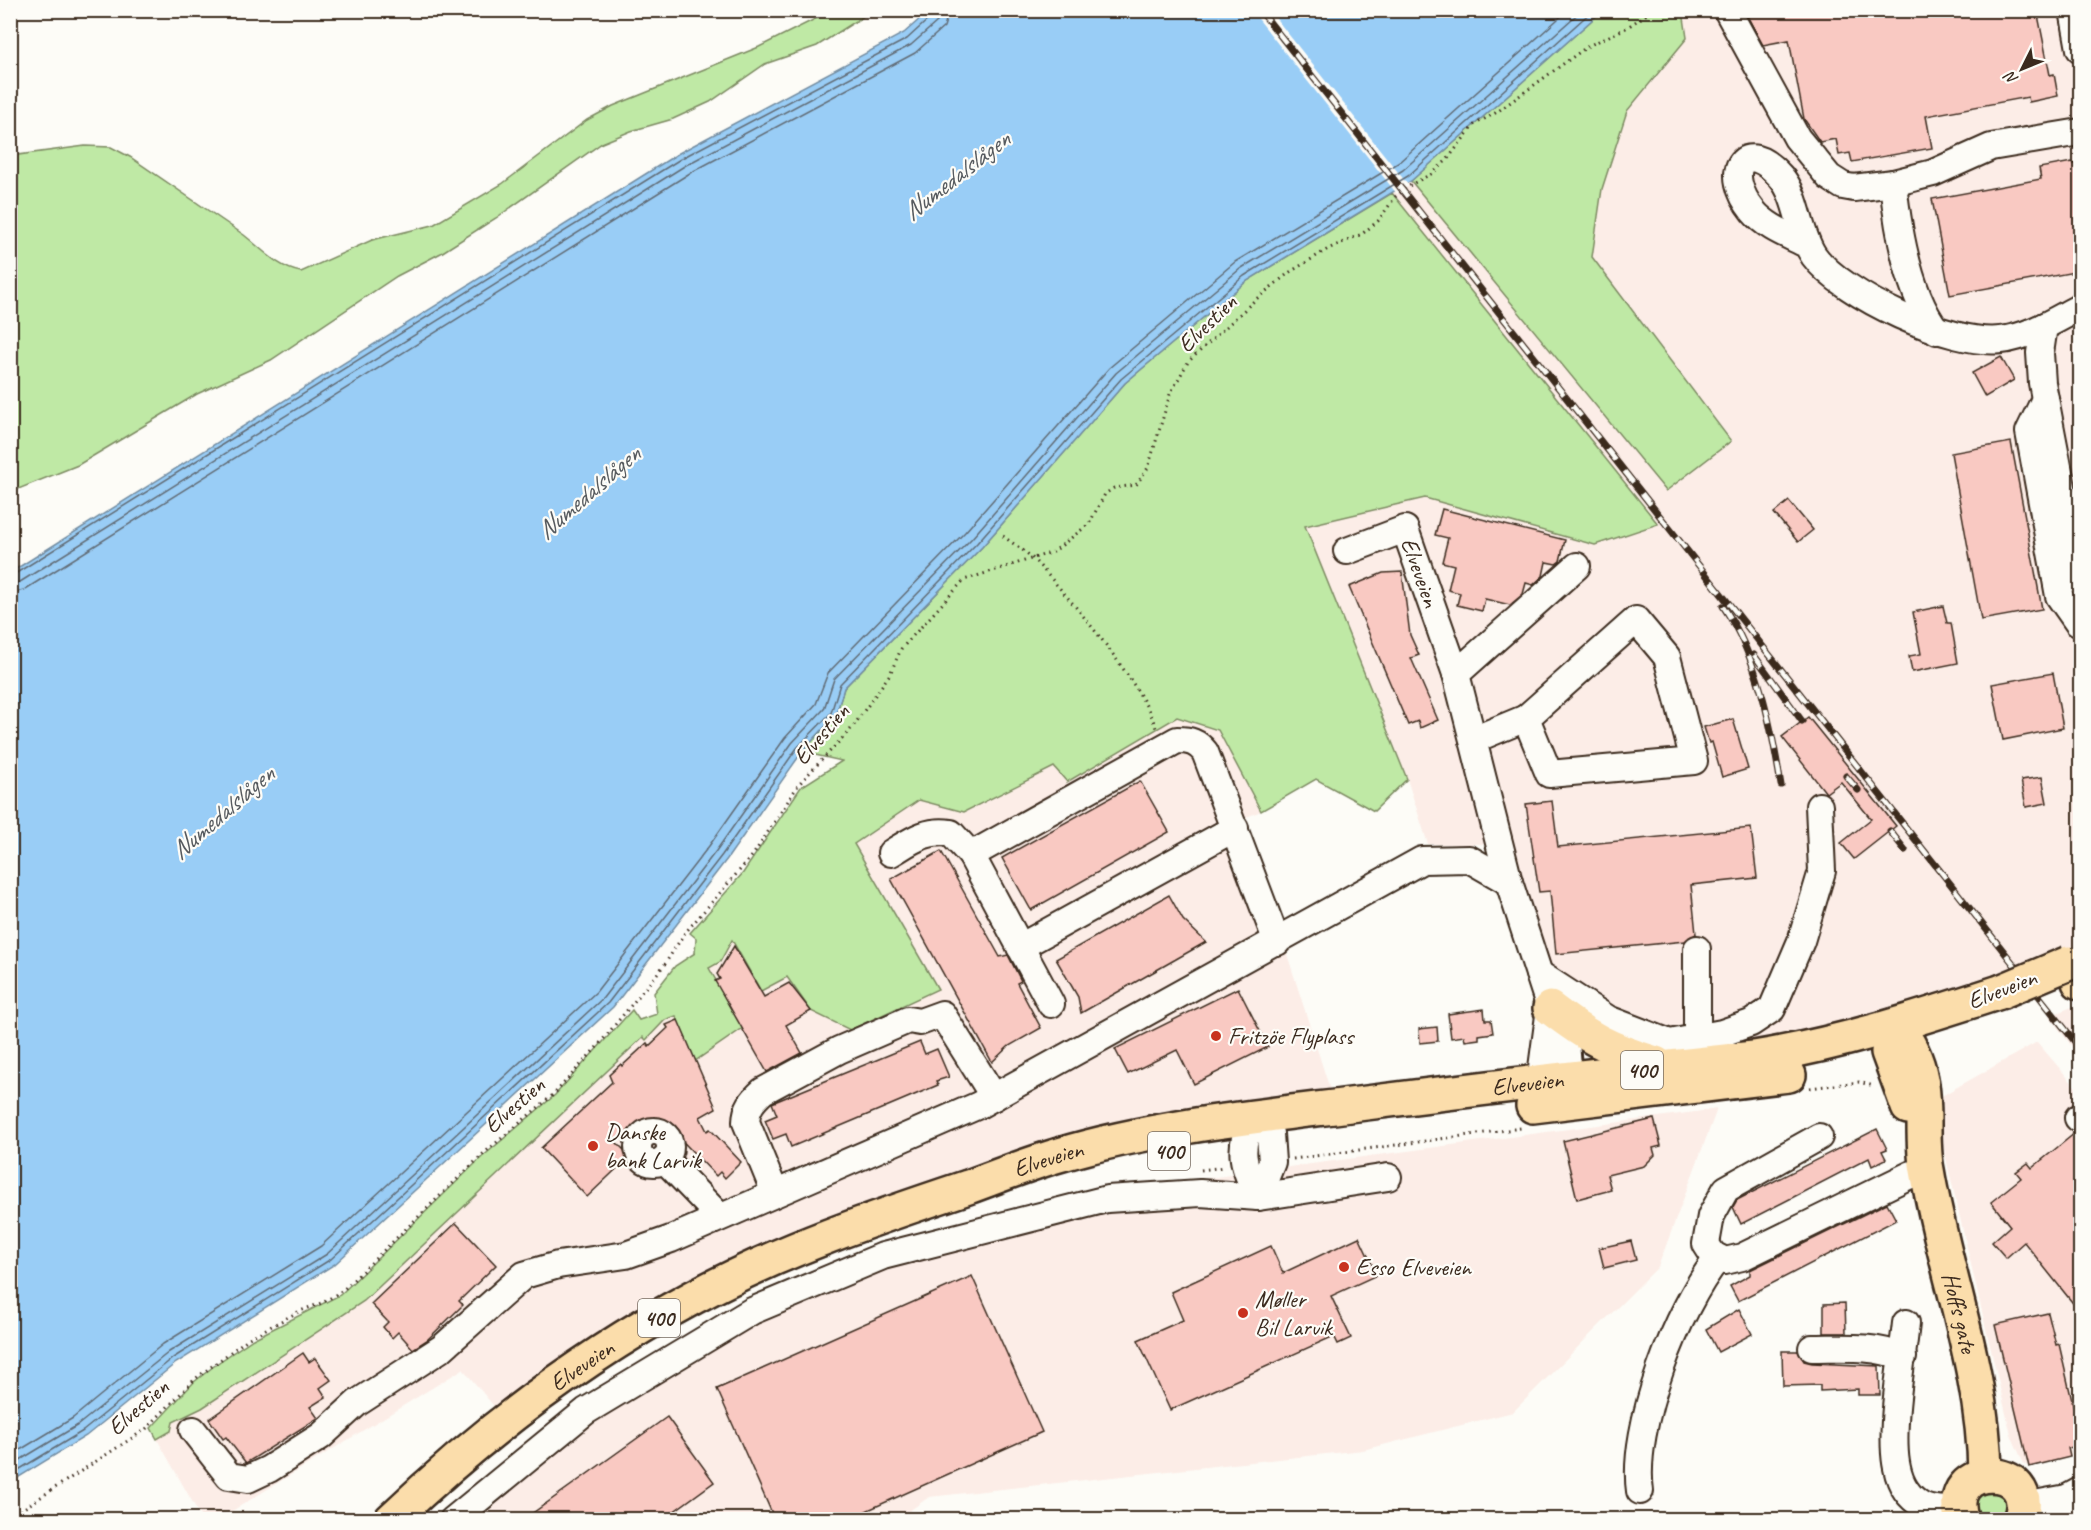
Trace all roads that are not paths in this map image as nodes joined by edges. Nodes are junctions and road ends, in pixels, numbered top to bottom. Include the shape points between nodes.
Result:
1 (1727, 10) edge
2 (2073, 10) edge
3 (2080, 49) edge
4 (2080, 132) edge
5 (1893, 183) junction
6 (1806, 244) dead end
7 (2080, 308) edge
8 (2044, 326) junction
9 (1937, 331) junction
10 (2045, 399) junction
11 (1347, 551) dead end
12 (1577, 566) dead end
13 (2080, 581) edge
14 (2074, 625) edge
15 (1456, 674) junction
16 (1526, 718) junction
17 (1473, 740) junction
18 (1819, 806) dead end
19 (1235, 828) junction
20 (891, 853) dead end
21 (971, 855) junction
22 (1509, 882) junction
23 (1277, 942) junction
24 (1020, 947) junction
25 (1697, 949) dead end
26 (2077, 971) edge
27 (1539, 974) junction
28 (1052, 1004) dead end
29 (1550, 1008) junction
30 (1697, 1037) junction
31 (1898, 1041) junction
32 (1669, 1067) junction
33 (1556, 1088) junction
34 (994, 1097) junction
35 (1255, 1130) junction
36 (1819, 1137) dead end
37 (664, 1159) dead end
38 (1926, 1162) junction
39 (1388, 1177) dead end
40 (775, 1193) junction
41 (1258, 1197) junction
42 (720, 1216) junction
43 (1718, 1258) junction
44 (1906, 1323) dead end
45 (1812, 1348) dead end
46 (1903, 1357) junction
47 (193, 1430) dead end
48 (1985, 1474) junction
49 (1640, 1491) dead end
50 (2078, 1497) edge
51 (1921, 1512) edge
52 (2021, 1513) edge
53 (1960, 1515) edge
54 (392, 1520) edge
55 (453, 1520) edge

1 - 5 street via 1797,138 1829,177 1854,188
2 - 3 street
4 - 5 street via 1991,147 1934,173
5 - 9 street via 1917,298
6 - 9 street via 1833,275
7 - 8 street
8 - 9 street via 1999,340
8 - 10 street via 2040,353
10 - 13 street
10 - 14 street via 2029,432 2059,596
11 - 15 street, Elveveien via 1405,529
12 - 15 street
15 - 17 street, Elveveien
16 - 16 street via 1636,620 1667,657 1694,761 1549,774
16 - 17 street
17 - 22 street, Elveveien
18 - 30 street via 1822,871 1801,941 1772,1009 1751,1023
19 - 21 street via 1205,752 1190,740 1177,740
19 - 23 street
19 - 24 street
20 - 21 street via 935,830 951,832
21 - 24 street
22 - 23 street via 1469,859 1422,860
22 - 27 street, Elveveien
23 - 34 street
24 - 28 street
25 - 30 street
26 - 31 main road, Elveveien / 400
27 - 29 street, Elveveien
27 - 30 street via 1608,1019 1670,1043
29 - 32 main road, 400 via 1606,1047
29 - 33 street, Elveveien via 1566,1043
31 - 32 main road, Elveveien / 400
31 - 33 main road, Elveveien / 400 via 1817,1071 1742,1083
31 - 38 main road, Hoffs gate
32 - 33 main road, Elveveien / 400
33 - 35 main road, Elveveien / 400
34 - 40 street
34 - 40 street via 942,1014 920,1022 908,1020 849,1045 763,1091 746,1112 746,1122
35 - 41 street via 1243,1165
35 - 54 main road, Elveveien / 400 via 1143,1136 1059,1155 812,1242 694,1297 594,1357 477,1444
36 - 43 street via 1726,1189 1711,1216 1706,1244
37 - 42 street
38 - 43 street via 1912,1174 1742,1257 1731,1261
38 - 48 main road, Hoffs gate via 1975,1381
39 - 41 street
40 - 42 street
41 - 55 street via 1200,1193 1107,1199 883,1256 752,1311 586,1411
42 - 47 street via 626,1255 558,1265 524,1275 442,1348 357,1403 321,1436 248,1479 228,1476
43 - 49 street via 1686,1308 1662,1368 1641,1442
44 - 46 street
45 - 46 street via 1866,1347
46 - 51 street via 1896,1418 1896,1466 1902,1486
48 - 52 main road via 2007,1478 2021,1495
48 - 53 main road via 1964,1487 1959,1499
50 - 52 street
51 - 53 street

